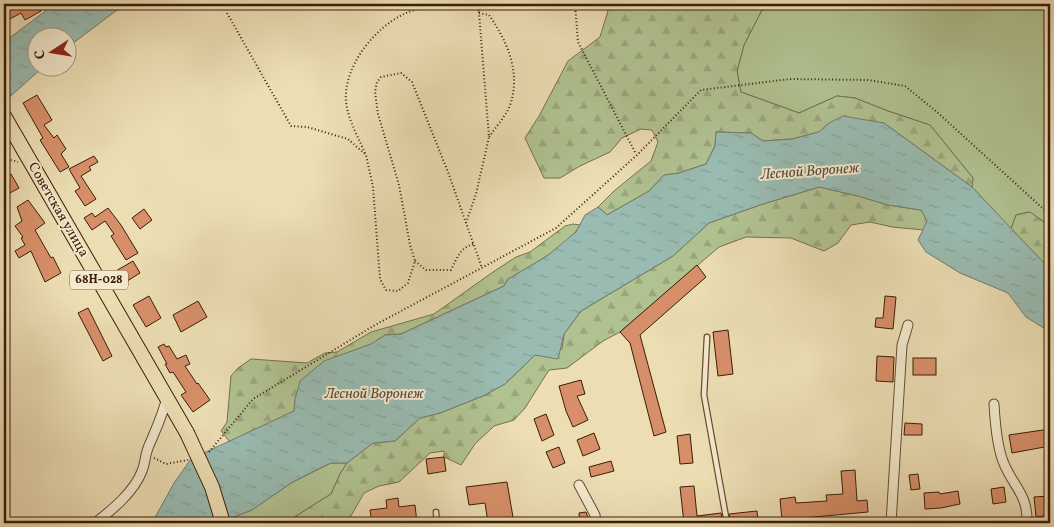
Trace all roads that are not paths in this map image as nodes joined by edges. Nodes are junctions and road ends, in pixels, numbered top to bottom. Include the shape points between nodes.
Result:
1 (7, 122) edge
2 (908, 326) dead end
3 (707, 336) dead end
4 (167, 396) junction
5 (994, 404) dead end
6 (579, 485) dead end
7 (436, 512) dead end
8 (95, 523) edge
9 (222, 523) edge
10 (437, 523) edge
11 (596, 523) edge
12 (727, 523) edge
13 (891, 523) edge
14 (1027, 523) edge

1 - 4 main road, Советская улица / 68Н-028
2 - 13 street via 902,345
3 - 12 lane via 704,395
4 - 8 street via 137,481
4 - 9 main road, Советская улица / 68Н-028, bridge via 212,487
5 - 14 street via 1004,465 1028,509
6 - 11 street
7 - 10 lane

